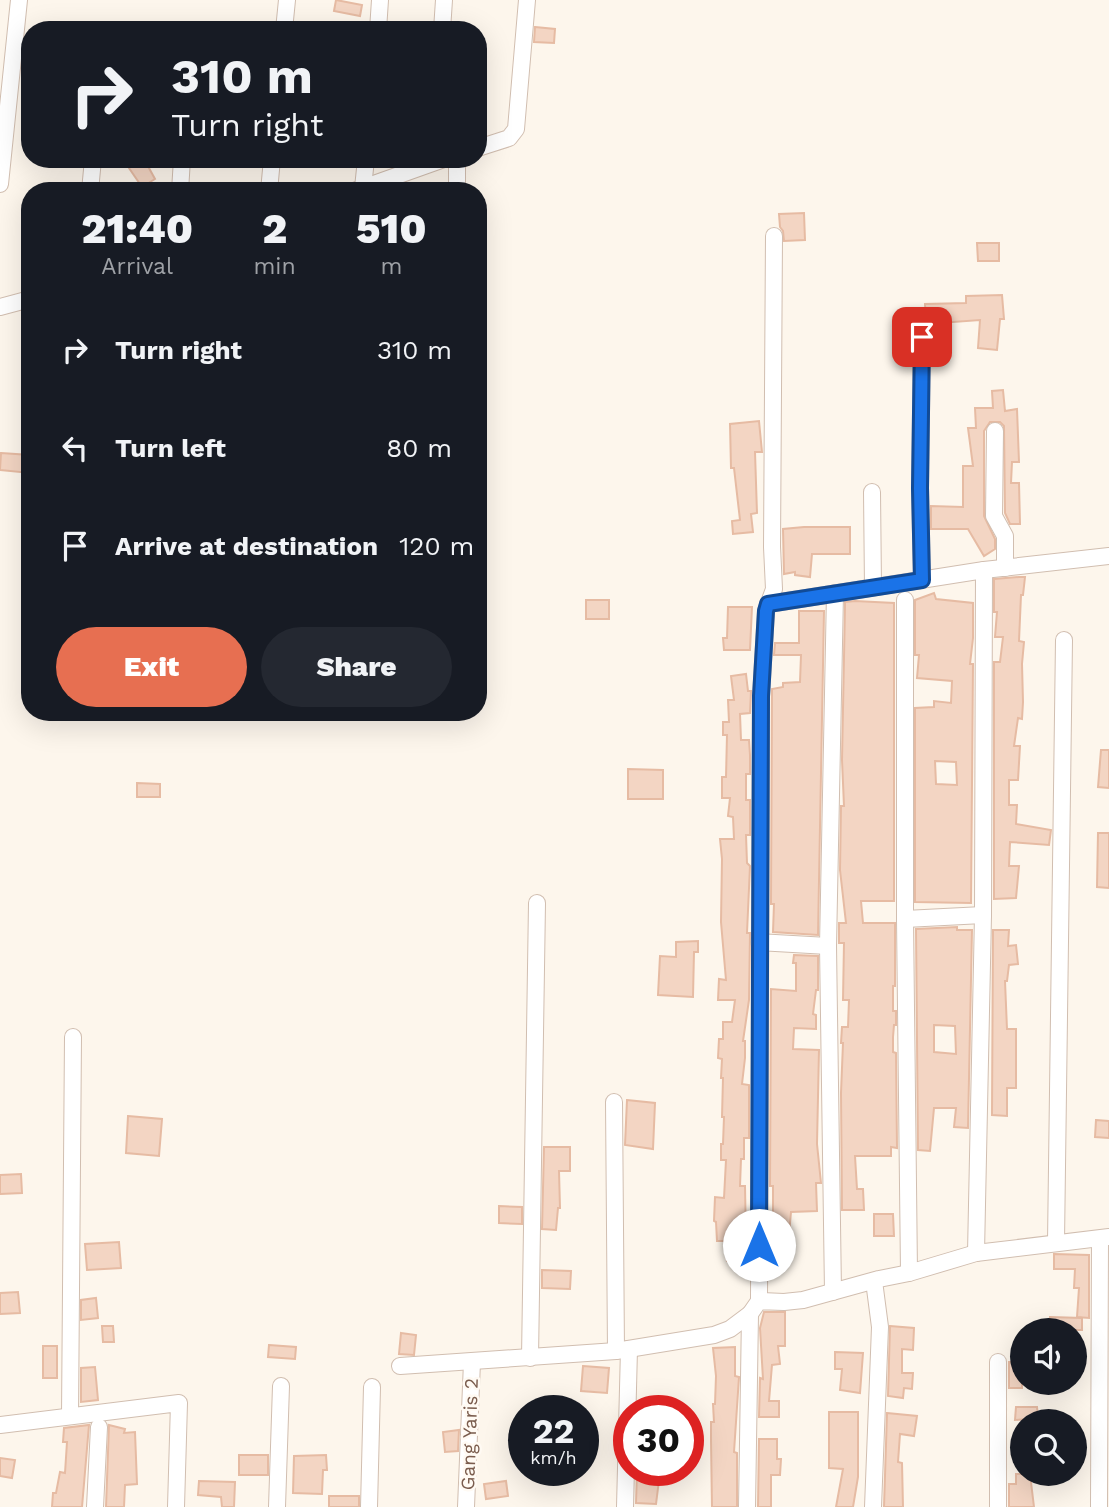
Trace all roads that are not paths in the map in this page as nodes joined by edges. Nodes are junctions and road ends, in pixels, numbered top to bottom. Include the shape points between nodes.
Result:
1 (19, 0) edge
2 (287, 0) edge
3 (380, 0) edge
4 (444, 0) edge
5 (527, 0) edge
6 (285, 21) edge
7 (379, 21) edge
8 (443, 21) edge
9 (487, 145) edge
10 (420, 168) edge
11 (391, 182) edge
12 (0, 184) edge
13 (774, 236) dead end
14 (21, 301) edge
15 (0, 307) edge
16 (922, 337) dead end
17 (995, 431) dead end
18 (872, 492) dead end
19 (1109, 556) edge
20 (1005, 568) junction
21 (984, 570) junction
22 (922, 580) junction
23 (873, 587) junction
24 (835, 593) junction
25 (905, 600) dead end
26 (768, 604) junction
27 (1064, 640) dead end
28 (537, 903) dead end
29 (983, 915) junction
30 (905, 919) junction
31 (759, 942) junction
32 (828, 946) junction
33 (73, 1037) dead end
34 (614, 1102) dead end
35 (1104, 1238) edge
36 (1056, 1242) junction
37 (976, 1253) junction
38 (909, 1273) junction
39 (874, 1281) junction
40 (833, 1292) junction
41 (755, 1307) junction
42 (622, 1350) junction
43 (530, 1358) junction
44 (472, 1362) junction
45 (998, 1362) dead end
46 (400, 1366) dead end
47 (281, 1386) dead end
48 (372, 1387) dead end
49 (70, 1416) junction
50 (0, 1425) edge
51 (99, 1427) dead end
52 (95, 1507) edge
53 (176, 1507) edge
54 (277, 1507) edge
55 (369, 1507) edge
56 (466, 1507) edge
57 (625, 1507) edge
58 (747, 1507) edge
59 (873, 1507) edge
60 (998, 1507) edge
61 (1099, 1507) edge

1 - 12 street
2 - 6 street
3 - 7 street
4 - 8 street
5 - 9 street via 516,129 509,138
10 - 11 street
13 - 26 street via 774,589
14 - 15 street
16 - 22 street
17 - 20 street via 994,516 1005,536
18 - 23 street
19 - 20 street
20 - 21 street
21 - 22 street
21 - 29 street
22 - 23 street
23 - 24 street
24 - 26 street
24 - 32 street
25 - 30 street
26 - 31 street via 761,696
27 - 36 street
28 - 43 street
29 - 30 street
29 - 37 street
30 - 38 street
31 - 32 street
31 - 41 street
32 - 40 street
33 - 49 street
34 - 42 street
35 - 36 street
35 - 61 street
36 - 37 street
37 - 38 street
38 - 39 street
39 - 40 street
39 - 59 street via 880,1327
40 - 41 street
41 - 42 street via 730,1329 714,1335
41 - 58 street
42 - 43 street
42 - 57 street
43 - 44 street
44 - 46 street
44 - 56 street, Gang Yaris 2
45 - 60 street
47 - 54 street
48 - 55 street
49 - 50 street
49 - 53 street via 179,1403
51 - 52 street

